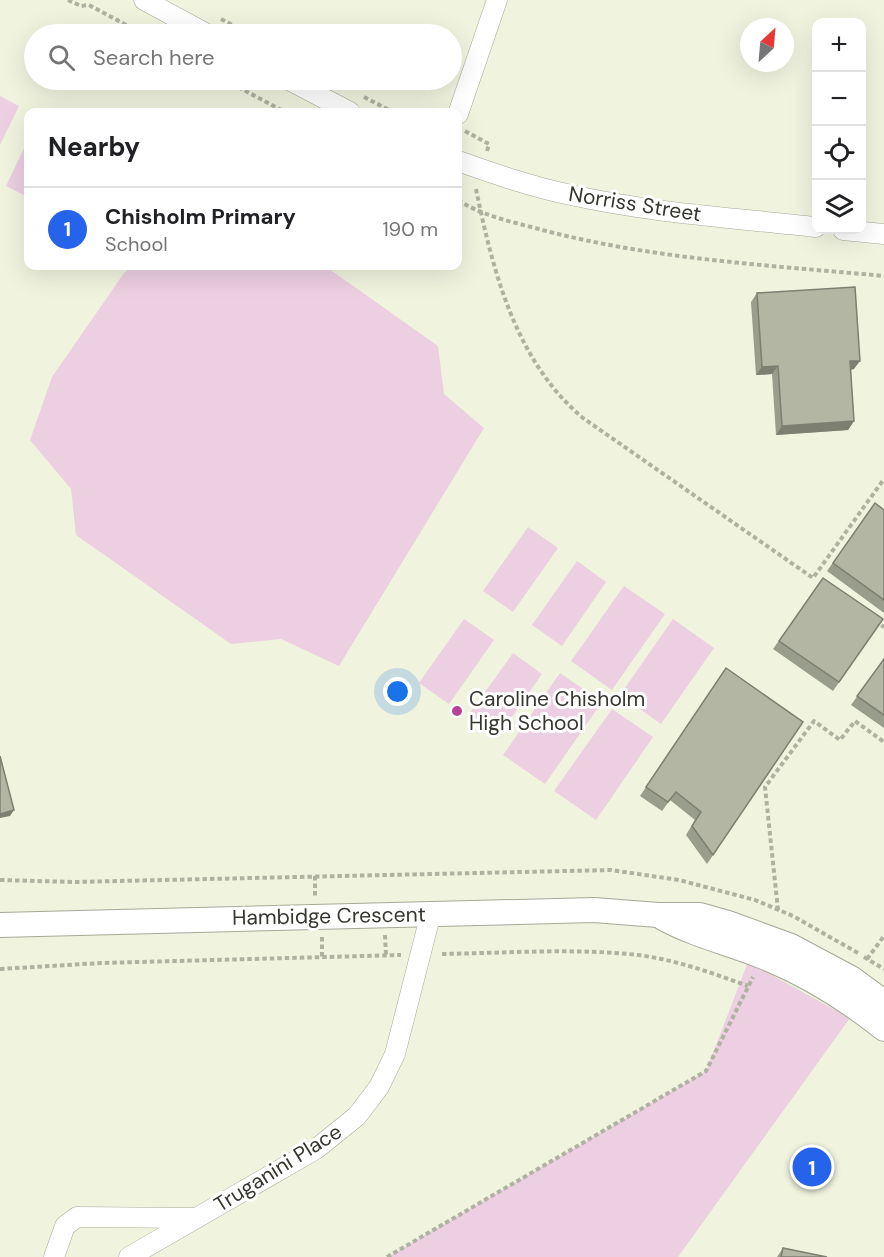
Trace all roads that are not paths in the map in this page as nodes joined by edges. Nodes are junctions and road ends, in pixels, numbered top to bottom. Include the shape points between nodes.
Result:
1 (144, 0) edge
2 (497, 0) edge
3 (188, 24) edge
4 (309, 90) edge
5 (342, 108) edge
6 (460, 108) edge
7 (462, 162) edge
8 (812, 227) edge
9 (866, 232) edge
10 (884, 234) edge
11 (431, 914) junction
12 (658, 915) junction
13 (0, 924) edge
14 (884, 1002) edge
15 (884, 1029) edge
16 (196, 1218) junction
17 (54, 1257) edge
18 (129, 1257) edge

1 - 3 street
2 - 6 street
4 - 5 street
7 - 8 street, Norriss Street via 572,196
9 - 10 street
11 - 12 street, Hambidge Crescent via 594,910
11 - 13 street, Hambidge Crescent
11 - 16 street, Truganini Place via 395,1054 379,1087 357,1116 316,1149
12 - 14 street, Hambidge Crescent via 700,915 774,939 839,971
12 - 15 street, Hambidge Crescent via 684,930 783,966
16 - 17 street, Truganini Place via 77,1217 66,1226
16 - 18 street, Truganini Place

